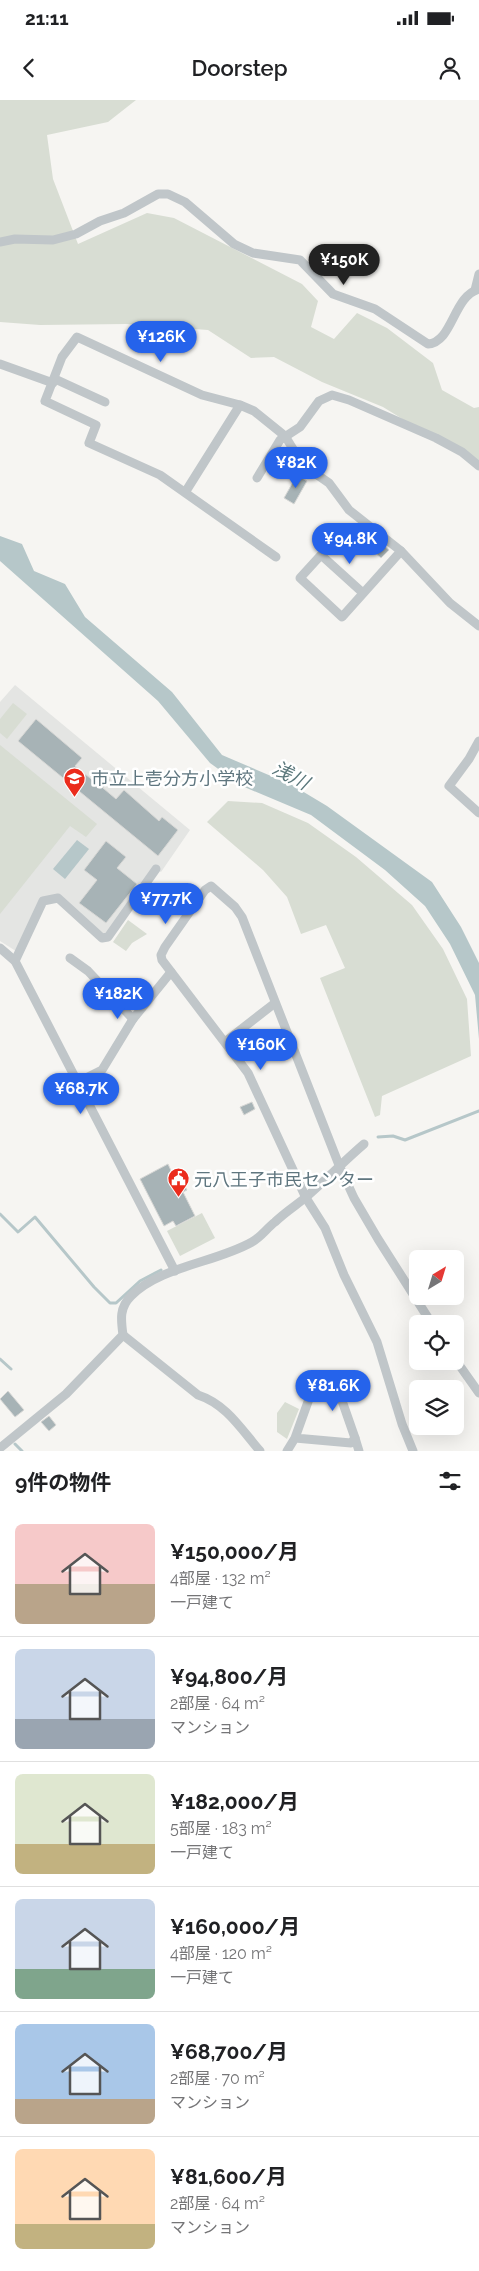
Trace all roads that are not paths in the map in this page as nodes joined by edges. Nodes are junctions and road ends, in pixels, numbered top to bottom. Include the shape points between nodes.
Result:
1 (0, 242) edge
2 (479, 274) edge
3 (477, 289) edge
4 (0, 364) edge
5 (54, 381) junction
6 (105, 402) dead end
7 (240, 405) junction
8 (285, 436) junction
9 (479, 466) edge
10 (257, 478) dead end
11 (186, 491) junction
12 (401, 551) junction
13 (276, 557) dead end
14 (364, 593) junction
15 (479, 626) edge
16 (479, 741) edge
17 (479, 813) edge
18 (156, 869) dead end
19 (0, 948) edge
20 (70, 958) dead end
21 (15, 961) junction
22 (171, 972) junction
23 (275, 1003) junction
24 (133, 1019) junction
25 (226, 1041) junction
26 (78, 1082) junction
27 (364, 1144) dead end
28 (339, 1165) junction
29 (306, 1198) junction
30 (174, 1271) junction
31 (426, 1315) edge
32 (123, 1335) junction
33 (463, 1370) edge
34 (479, 1393) edge
35 (295, 1438) junction
36 (354, 1438) junction
37 (0, 1448) edge
38 (260, 1451) edge
39 (286, 1451) edge
40 (358, 1451) edge
41 (412, 1451) edge

1 - 3 street via 53,240 76,234 158,194 168,194 185,202 234,244 253,253 300,260 333,294 375,309 428,344 436,344 441,339 460,305
2 - 3 street
4 - 5 street
5 - 6 street
5 - 7 street via 62,357 77,337 202,395
5 - 11 street via 45,401 96,425 89,443 160,475
7 - 8 street via 254,411
7 - 11 street
8 - 9 street via 300,427 319,401 332,395 436,438
8 - 10 street
8 - 12 street via 304,464 329,482 349,510
11 - 13 street
12 - 14 street
12 - 15 street via 450,603
14 - 14 street via 321,555 300,578 342,617
16 - 17 street via 449,786
18 - 21 street via 108,938 102,938 58,898 43,901
19 - 21 street
20 - 24 street
21 - 26 street
22 - 23 street via 161,955 205,890 211,886 242,917
22 - 24 street
22 - 25 street
23 - 25 street
23 - 28 street
24 - 26 street via 102,1070
25 - 29 street via 248,1073
26 - 30 street
27 - 28 street
28 - 29 street
28 - 31 street via 354,1198
29 - 30 street via 254,1241 232,1252
29 - 41 street via 325,1228 377,1342
30 - 32 street via 145,1285 123,1306 120,1320
32 - 37 street via 66,1394
32 - 38 street via 198,1395 223,1408
33 - 34 street
35 - 36 street via 351,1443
35 - 36 street via 314,1385 340,1395
35 - 39 street
36 - 40 street

